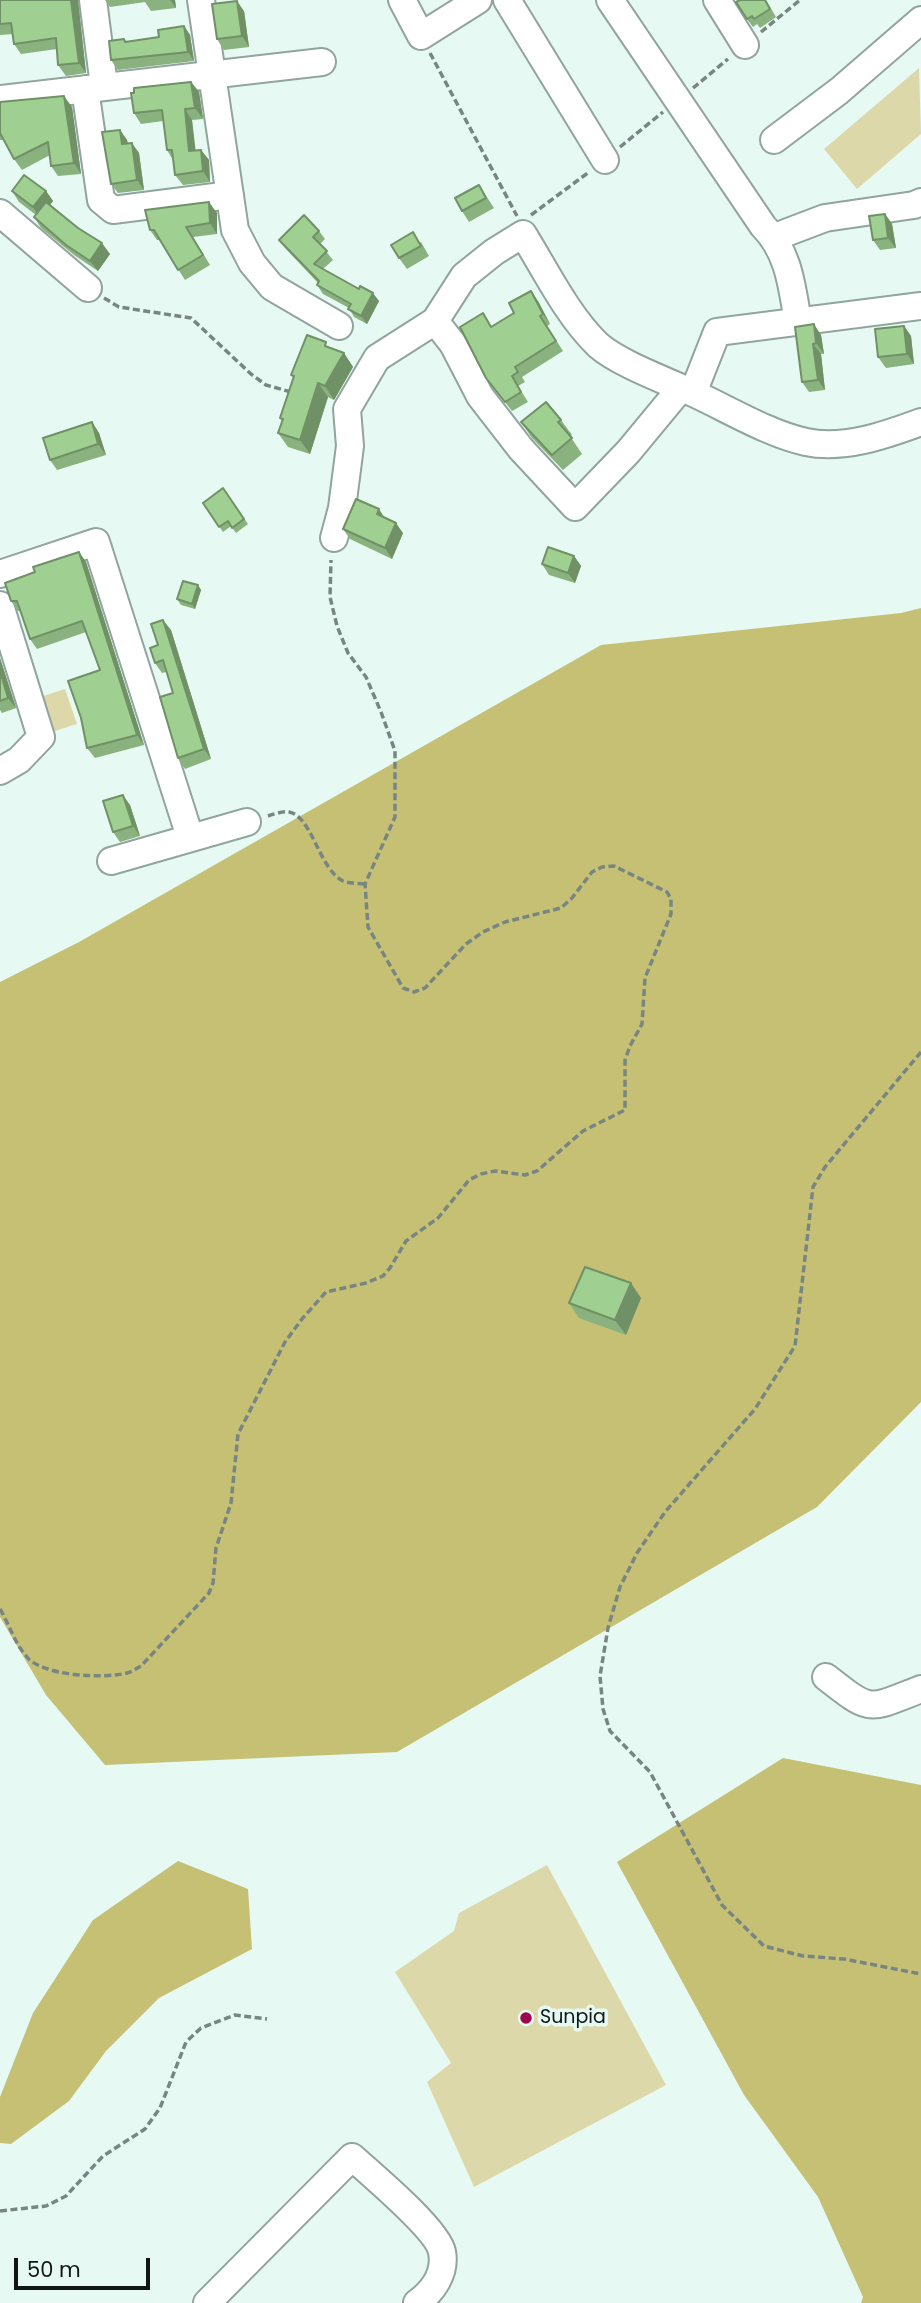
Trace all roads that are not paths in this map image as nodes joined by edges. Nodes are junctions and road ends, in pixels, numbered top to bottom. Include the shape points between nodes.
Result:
1 (93, 0) edge
2 (201, 0) edge
3 (402, 0) edge
4 (478, 0) edge
5 (507, 0) edge
6 (610, 0) edge
7 (717, 0) edge
8 (921, 20) edge
9 (745, 45) dead end
10 (322, 62) dead end
11 (212, 74) junction
12 (94, 88) junction
13 (0, 99) edge
14 (774, 140) dead end
15 (605, 160) dead end
16 (230, 195) junction
17 (921, 202) edge
18 (0, 214) edge
19 (775, 237) junction
20 (88, 288) road end
21 (921, 306) edge
22 (435, 321) junction
23 (798, 322) junction
24 (339, 326) dead end
25 (687, 390) junction
26 (921, 422) edge
27 (334, 538) road end
28 (0, 574) edge
29 (0, 605) edge
30 (0, 771) edge
31 (247, 822) road end
32 (190, 837) junction
33 (111, 861) dead end
34 (827, 1677) dead end
35 (921, 1689) edge
36 (207, 2303) edge
37 (417, 2303) edge

1 - 12 street
2 - 11 street
3 - 4 street via 421,36
5 - 15 street
6 - 19 street via 763,226
7 - 9 street
8 - 14 street
10 - 11 street
11 - 12 street
11 - 16 street
12 - 13 street
12 - 16 street via 101,200 113,210
16 - 24 street via 235,230 252,264 272,287
17 - 19 street via 825,218
18 - 20 street
19 - 23 street via 787,263
21 - 23 street
22 - 25 street via 464,276 523,234 582,327 601,347
22 - 25 street via 453,344 480,396 575,508
22 - 27 street via 377,358 347,409 350,446
23 - 25 street via 717,332
25 - 26 street via 808,442 881,437
28 - 32 street via 96,542
29 - 30 street via 41,737 19,760
31 - 32 street
32 - 33 street
34 - 35 street via 858,1702 876,1707
36 - 37 street via 352,2157 421,2220 442,2250 433,2290

